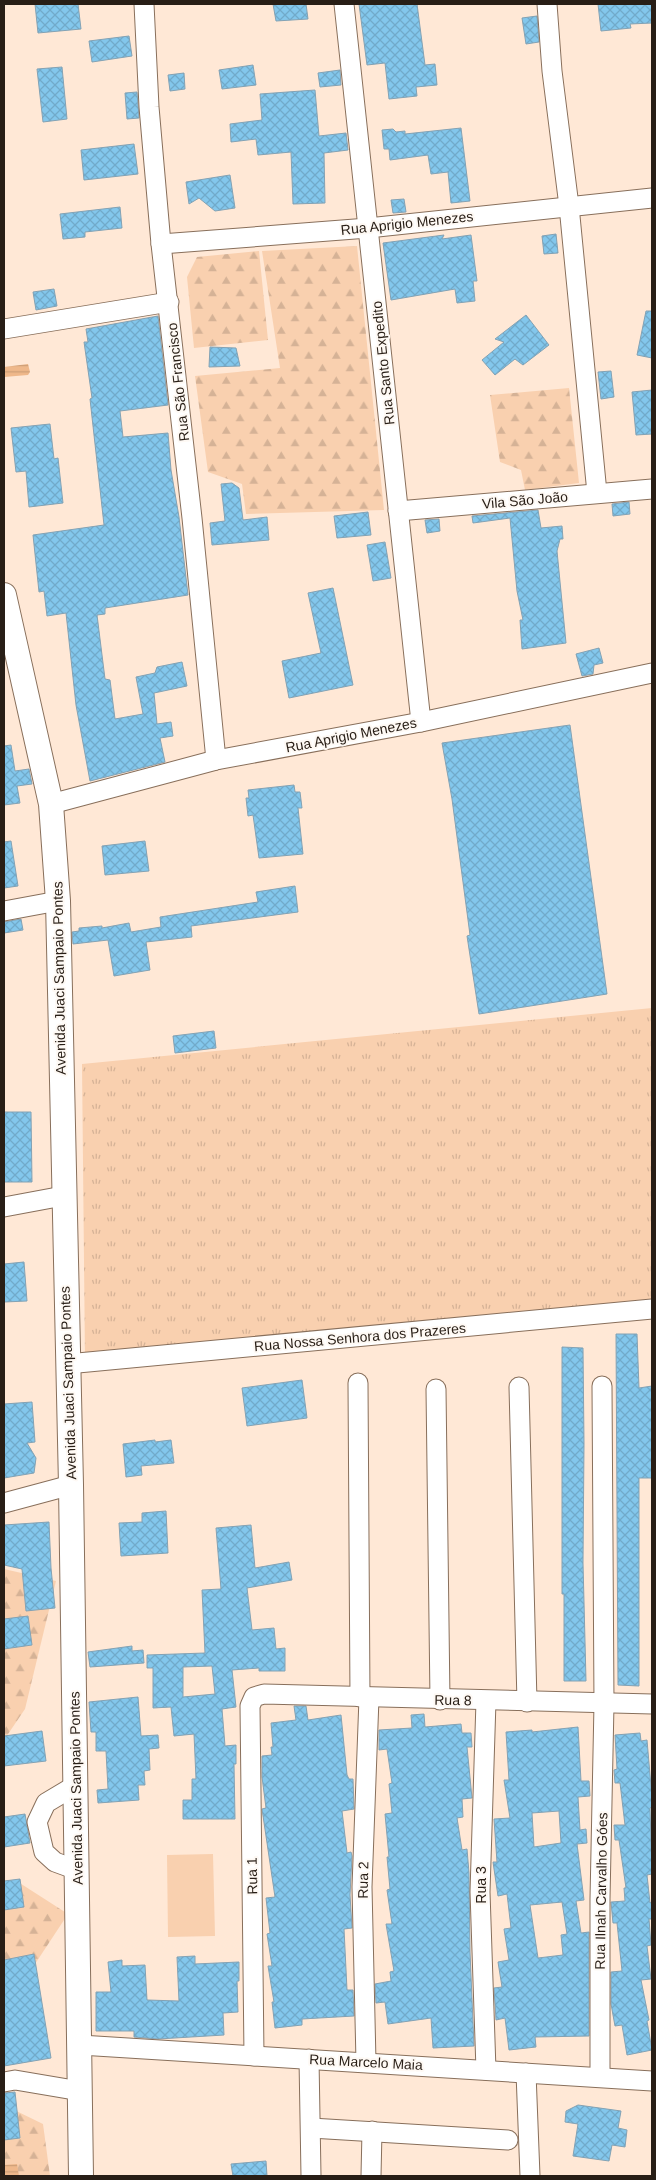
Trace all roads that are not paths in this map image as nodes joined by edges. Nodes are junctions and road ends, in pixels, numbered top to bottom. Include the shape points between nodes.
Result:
1 (144, 4) edge
2 (344, 4) edge
3 (547, 4) edge
4 (652, 198) edge
5 (569, 206) junction
6 (368, 228) junction
7 (161, 244) junction
8 (169, 302) junction
9 (4, 330) edge
10 (652, 489) edge
11 (597, 493) junction
12 (398, 511) junction
13 (4, 595) edge
14 (652, 673) edge
15 (421, 722) junction
16 (216, 760) junction
17 (51, 804) junction
18 (58, 901) junction
19 (4, 912) edge
20 (63, 1196) junction
21 (4, 1207) edge
22 (652, 1309) edge
23 (67, 1364) junction
24 (358, 1383) dead end
25 (602, 1386) dead end
26 (519, 1387) dead end
27 (436, 1389) dead end
28 (71, 1485) junction
29 (4, 1503) edge
30 (254, 1697) joint
31 (364, 1698) junction
32 (440, 1700) junction
33 (486, 1701) junction
34 (527, 1702) junction
35 (604, 1704) junction
36 (652, 1704) edge
37 (76, 1785) junction
38 (77, 1870) junction
39 (80, 2045) junction
40 (254, 2056) junction
41 (309, 2059) junction
42 (366, 2062) junction
43 (486, 2070) junction
44 (526, 2073) junction
45 (600, 2078) junction
46 (652, 2081) edge
47 (4, 2082) edge
48 (80, 2091) junction
49 (310, 2128) junction
50 (372, 2131) junction
51 (508, 2140) dead end
52 (81, 2176) edge
53 (311, 2176) edge
54 (371, 2176) edge
55 (530, 2176) edge

1 - 7 street, Rua São Francisco
2 - 6 street, Rua Santo Expedito
3 - 5 street
4 - 5 street, Rua Aprigio Menezes
5 - 6 street, Rua Aprigio Menezes
5 - 11 street
6 - 7 street, Rua Aprigio Menezes
6 - 12 street, Rua Santo Expedito
7 - 8 street, Rua São Francisco
8 - 9 street
8 - 16 street, Rua São Francisco
10 - 11 street, Vila São João
11 - 12 street, Vila São João
12 - 15 street, Rua Santo Expedito
13 - 17 main road, Avenida Juaci Sampaio Pontes
14 - 15 street, Rua Aprigio Menezes
15 - 16 street, Rua Aprigio Menezes
16 - 17 street, Rua Aprigio Menezes
17 - 18 main road, Avenida Juaci Sampaio Pontes
18 - 19 street
18 - 20 main road, Avenida Juaci Sampaio Pontes
20 - 21 street
20 - 23 main road, Avenida Juaci Sampaio Pontes
22 - 23 street, Rua Nossa Senhora dos Prazeres
23 - 28 main road, Avenida Juaci Sampaio Pontes
24 - 31 street, Rua 2
25 - 35 street, Rua Ilnah Carvalho Góes
26 - 34 street
27 - 32 street
28 - 29 street
28 - 37 main road, Avenida Juaci Sampaio Pontes
30 - 31 street, Rua 8 via 264,1694
30 - 40 street, Rua 1 via 250,1706
31 - 32 street, Rua 8
31 - 42 street, Rua 2 via 362,1886
32 - 33 street, Rua 8
33 - 34 street, Rua 8
33 - 43 street, Rua 3 via 480,1892
34 - 35 street, Rua 8
35 - 36 street, Rua 8
35 - 45 street, Rua Ilnah Carvalho Góes
37 - 38 main road, Avenida Juaci Sampaio Pontes
37 - 38 street via 46,1803 37,1822 44,1852 55,1862
38 - 39 main road, Avenida Juaci Sampaio Pontes
39 - 40 street, Rua Marcelo Maia
39 - 48 main road, Avenida Juaci Sampaio Pontes
40 - 41 street, Rua Marcelo Maia
41 - 42 street, Rua Marcelo Maia
41 - 49 street
42 - 43 street, Rua Marcelo Maia
43 - 44 street, Rua Marcelo Maia
44 - 45 street, Rua Marcelo Maia
44 - 55 street
45 - 46 street, Rua Marcelo Maia
47 - 48 street via 15,2080
48 - 52 main road, Avenida Juaci Sampaio Pontes
49 - 50 street
49 - 53 street
50 - 51 street
50 - 54 street

